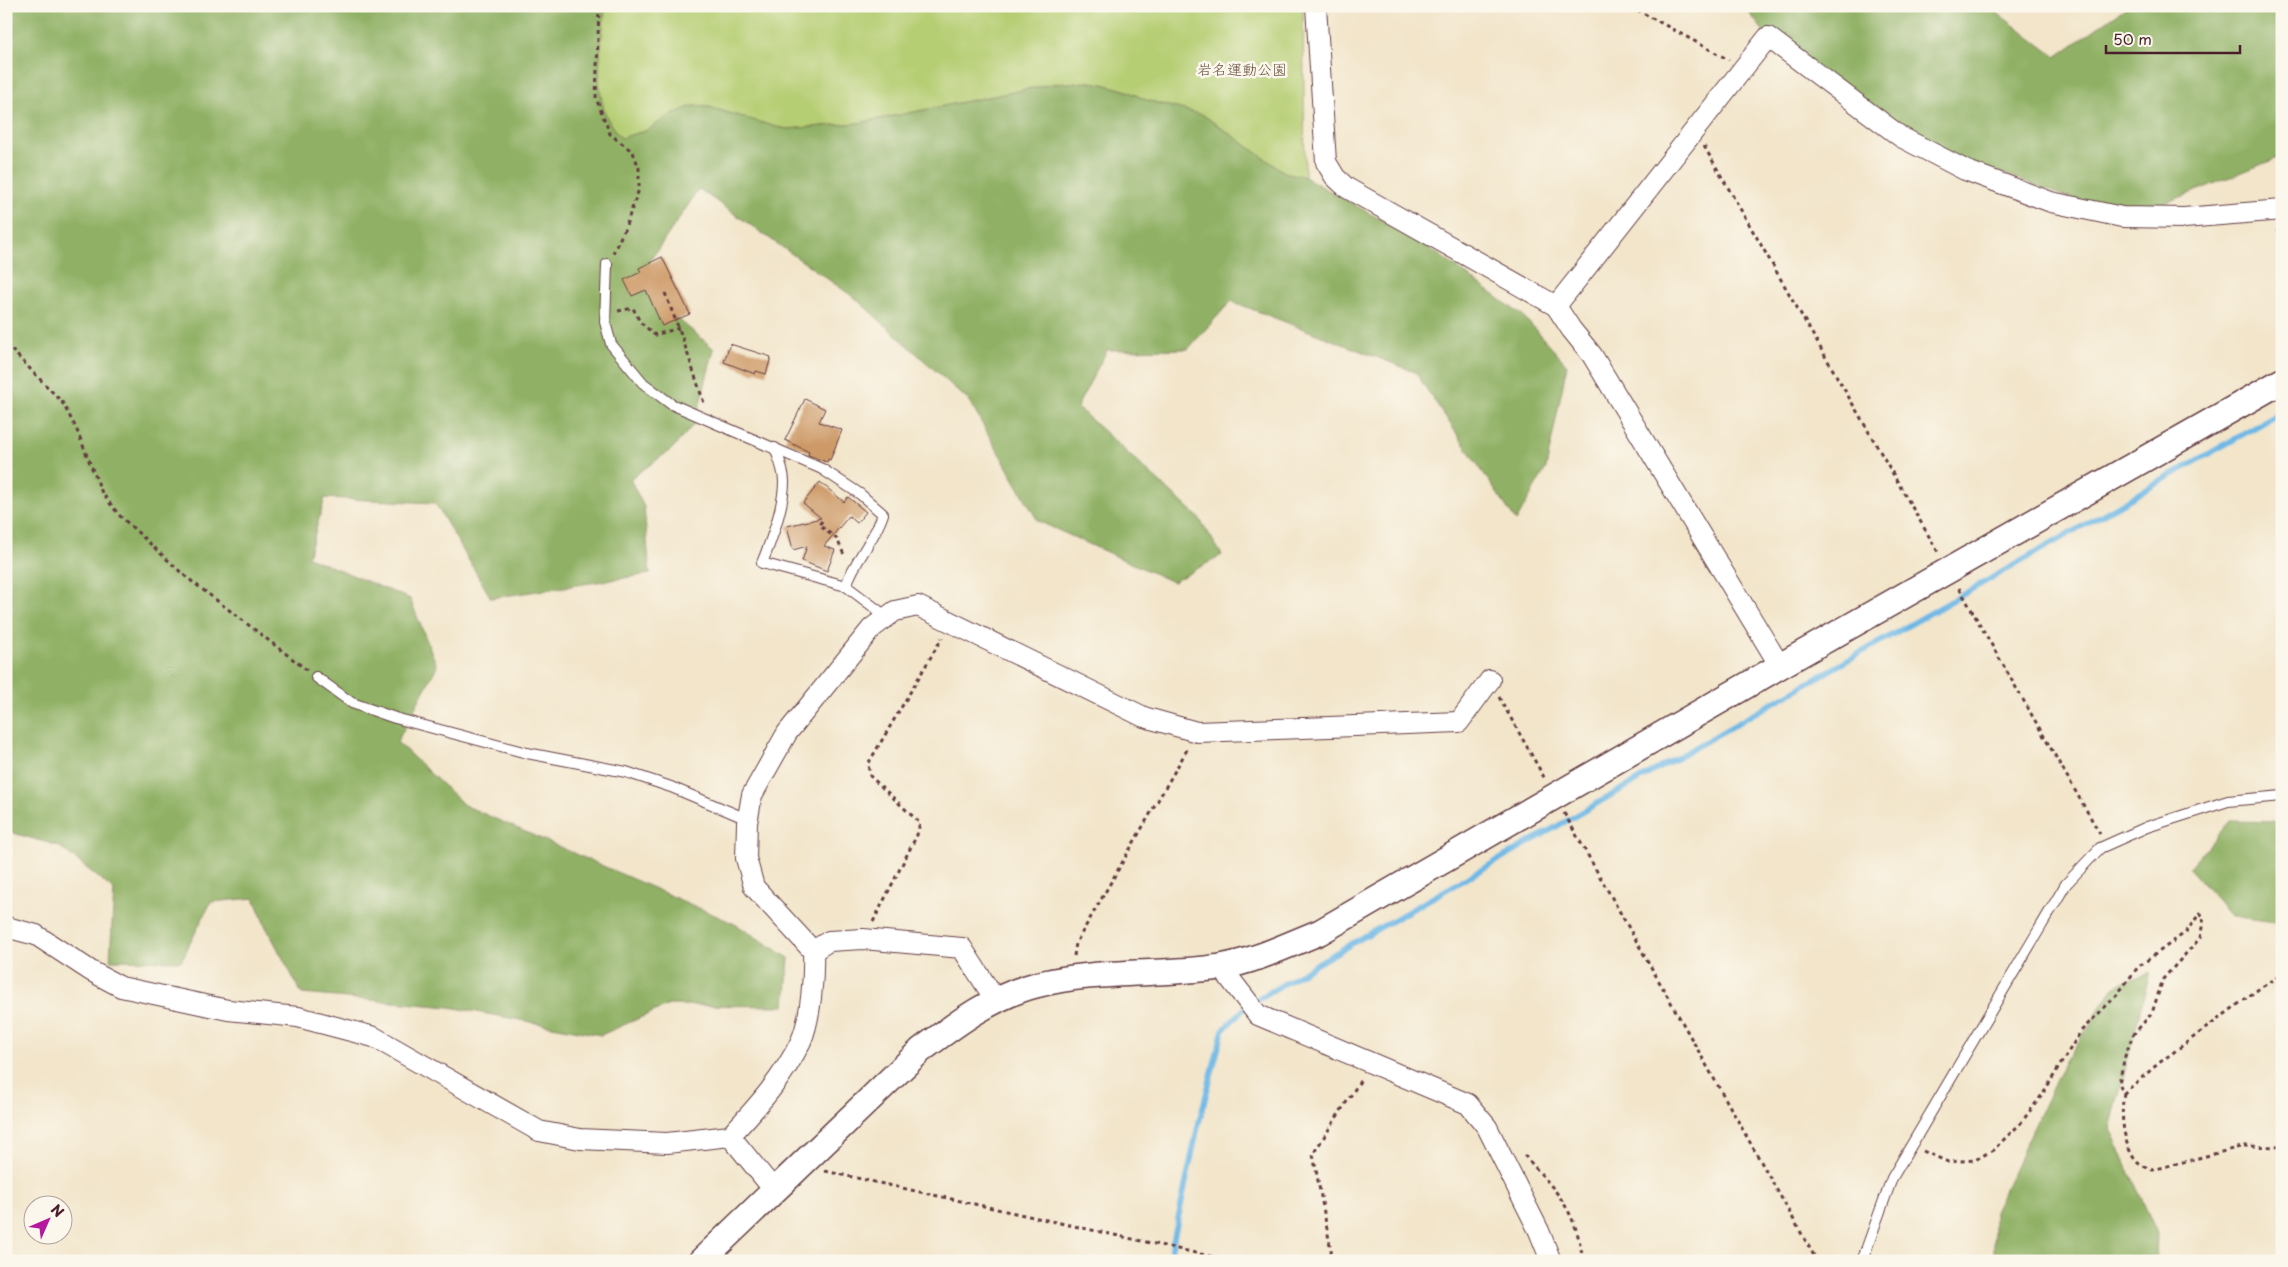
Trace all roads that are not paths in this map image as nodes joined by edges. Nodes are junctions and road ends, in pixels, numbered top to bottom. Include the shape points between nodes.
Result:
1 (1316, 6) edge
2 (2282, 210) edge
3 (607, 264) road end
4 (1556, 306) junction
5 (2282, 381) edge
6 (775, 448) junction
7 (846, 586) junction
8 (887, 617) junction
9 (1780, 666) junction
10 (316, 677) road end
11 (1490, 680) road end
12 (2282, 796) edge
13 (747, 820) junction
14 (6, 927) edge
15 (813, 951) junction
16 (1221, 967) junction
17 (996, 1001) junction
18 (730, 1136) junction
19 (774, 1190) junction
20 (701, 1261) edge
21 (1551, 1261) edge
22 (1862, 1261) edge

1 - 4 street via 1326,162 1335,177 1348,188
2 - 4 street via 2184,218 2122,218 2051,202 1965,170 1901,137 1768,37
3 - 6 lane via 605,313 610,344 643,383 671,404
4 - 9 street via 1592,355
5 - 9 street
6 - 7 lane via 784,483 774,532 762,563
6 - 7 lane via 822,469 884,514 851,571
7 - 8 lane
8 - 11 street via 895,610 918,606 1144,717 1197,732 1459,722
8 - 13 street via 872,628 787,733 752,795
9 - 16 street via 1320,932 1272,952
10 - 13 lane via 352,703 395,718 527,752 626,772 671,787
12 - 22 lane via 2228,801 2147,827 2100,848 2066,884 1892,1178
13 - 15 street via 746,858 754,887
14 - 18 street via 36,935 121,987 228,1010 298,1017 374,1037 539,1131 580,1139 668,1143
15 - 17 street via 829,941 864,939 962,948
15 - 18 street via 814,981 801,1040 780,1077
16 - 17 street via 1072,978 1034,985
16 - 21 street via 1258,1015 1468,1104 1487,1127
17 - 19 street via 962,1019 921,1050
18 - 19 street
19 - 20 street

